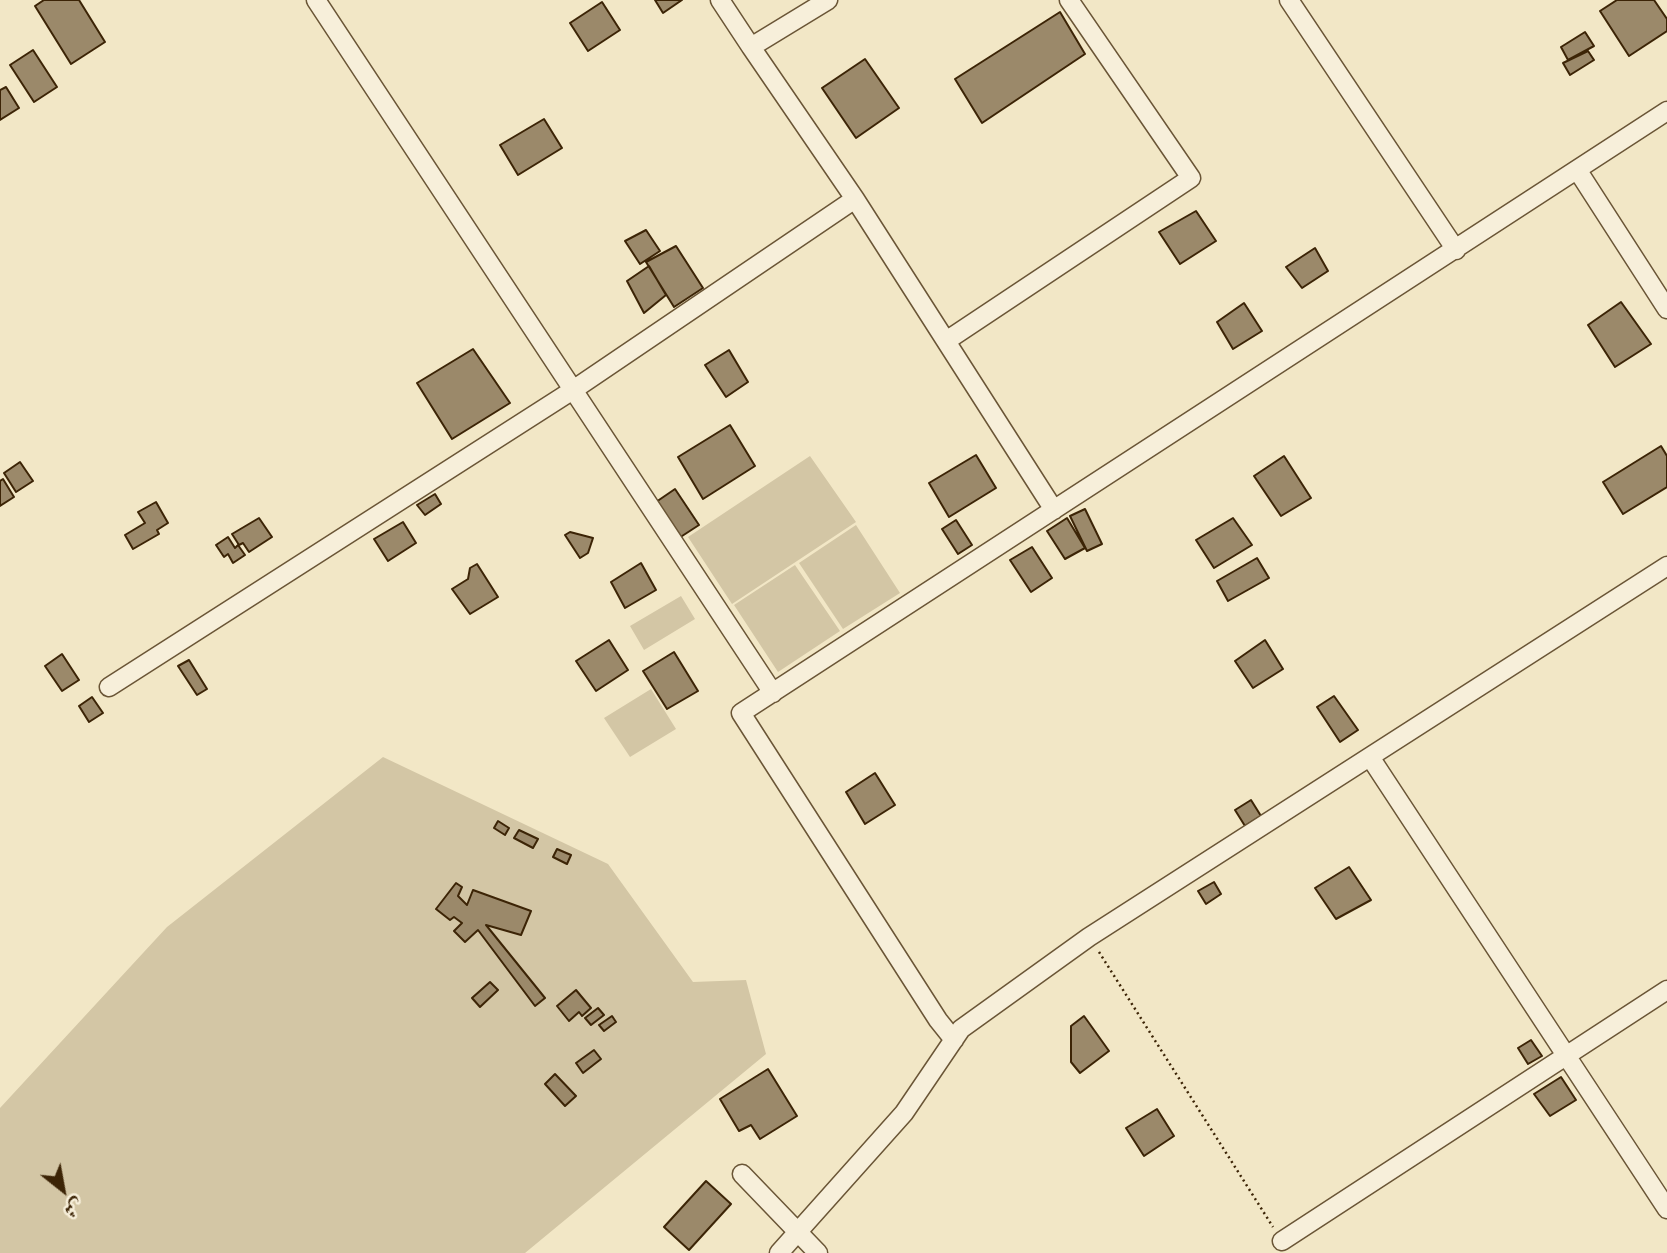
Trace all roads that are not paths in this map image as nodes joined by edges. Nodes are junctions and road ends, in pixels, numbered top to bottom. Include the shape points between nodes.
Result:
1 (316, 0) edge
2 (720, 0) edge
3 (828, 0) edge
4 (1069, 0) edge
5 (1289, 0) edge
6 (751, 47) junction
7 (1667, 111) edge
8 (1578, 170) junction
9 (855, 199) junction
10 (1456, 250) junction
11 (1667, 309) edge
12 (946, 341) junction
13 (573, 390) junction
14 (1054, 510) junction
15 (1667, 566) edge
16 (109, 687) dead end
17 (773, 693) junction
18 (1370, 757) junction
19 (1667, 990) edge
20 (954, 1040) junction
21 (1565, 1056) junction
22 (743, 1174) dead end
23 (1667, 1209) edge
24 (798, 1232) junction
25 (1282, 1241) road end
26 (779, 1253) edge
27 (818, 1253) edge

1 - 13 street
2 - 6 street
3 - 6 street
4 - 12 street via 1191,178
5 - 10 street
6 - 9 street
7 - 8 street
8 - 10 street
8 - 11 street
9 - 12 street
9 - 13 street
10 - 14 street
12 - 14 street
13 - 16 street
13 - 17 street
14 - 17 street
15 - 18 street
17 - 20 street via 741,713
18 - 20 street via 1089,937 961,1029
18 - 21 street
19 - 21 street
20 - 24 street via 904,1113
21 - 23 street
21 - 25 street
22 - 24 street
24 - 26 street
24 - 27 street

